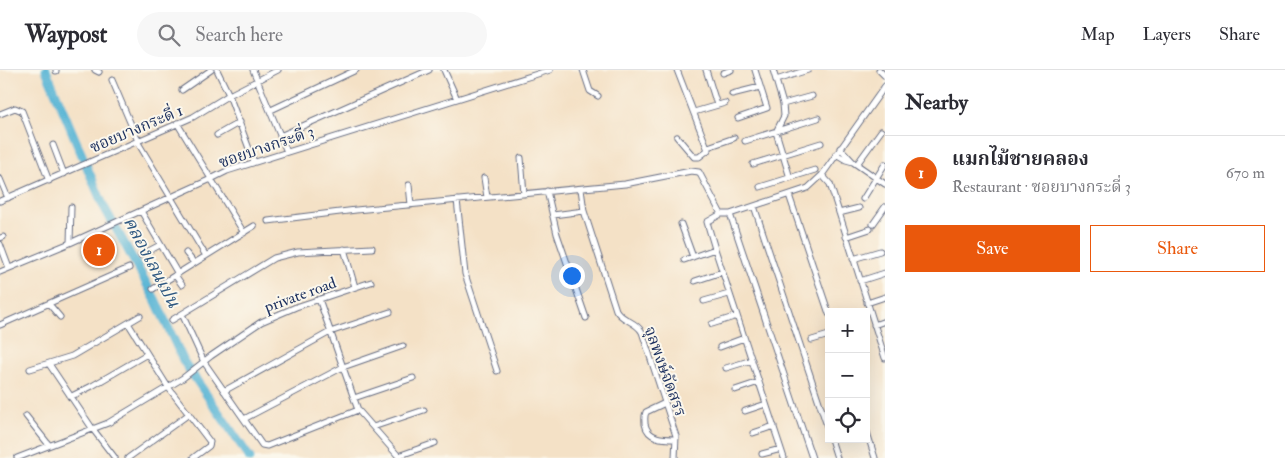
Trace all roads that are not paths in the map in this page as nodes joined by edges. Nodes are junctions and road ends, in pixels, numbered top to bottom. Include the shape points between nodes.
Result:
1 (211, 70) edge
2 (217, 70) edge
3 (253, 70) edge
4 (278, 70) edge
5 (356, 70) edge
6 (429, 70) edge
7 (444, 70) edge
8 (550, 70) edge
9 (583, 70) edge
10 (677, 70) edge
11 (706, 70) edge
12 (731, 70) edge
13 (755, 70) edge
14 (773, 70) edge
15 (808, 70) edge
16 (879, 70) edge
17 (723, 73) dead end
18 (885, 76) edge
19 (258, 79) junction
20 (112, 80) dead end
21 (776, 80) junction
22 (885, 86) edge
23 (760, 87) junction
24 (182, 90) dead end
25 (732, 94) dead end
26 (229, 95) junction
27 (598, 96) dead end
28 (812, 96) dead end
29 (457, 99) junction
30 (725, 103) dead end
31 (783, 104) junction
32 (717, 105) junction
33 (271, 110) junction
34 (694, 112) junction
35 (0, 114) edge
36 (738, 118) dead end
37 (818, 118) dead end
38 (240, 122) junction
39 (177, 124) junction
40 (776, 132) junction
41 (881, 132) dead end
42 (217, 135) dead end
43 (280, 136) junction
44 (677, 137) dead end
45 (734, 138) dead end
46 (138, 141) junction
47 (745, 141) dead end
48 (821, 143) dead end
49 (53, 145) dead end
50 (708, 147) junction
51 (840, 148) junction
52 (287, 152) junction
53 (836, 154) junction
54 (783, 155) junction
55 (521, 158) dead end
56 (254, 162) junction
57 (855, 163) junction
58 (753, 164) dead end
59 (885, 164) edge
60 (816, 170) dead end
61 (64, 174) junction
62 (822, 175) junction
63 (484, 178) dead end
64 (790, 178) junction
65 (876, 178) junction
66 (0, 179) edge
67 (211, 180) junction
68 (49, 181) junction
69 (885, 184) edge
70 (409, 185) dead end
71 (760, 188) dead end
72 (581, 189) junction
73 (547, 191) junction
74 (524, 194) junction
75 (789, 195) junction
76 (487, 197) junction
77 (8, 198) junction
78 (170, 198) junction
79 (457, 200) junction
80 (863, 200) dead end
81 (0, 201) edge
82 (411, 205) junction
83 (754, 206) junction
84 (72, 207) dead end
85 (885, 207) edge
86 (859, 208) dead end
87 (141, 211) junction
88 (584, 211) junction
89 (721, 214) junction
90 (730, 214) junction
91 (839, 214) junction
92 (553, 215) junction
93 (268, 221) dead end
94 (681, 224) dead end
95 (254, 226) dead end
96 (244, 233) junction
97 (846, 237) junction
98 (70, 243) junction
99 (0, 244) edge
100 (160, 245) junction
101 (372, 248) dead end
102 (344, 249) junction
103 (714, 250) junction
104 (880, 251) dead end
105 (186, 253) dead end
106 (141, 255) dead end
107 (206, 256) junction
108 (693, 257) junction
109 (853, 259) junction
110 (684, 260) dead end
111 (194, 264) junction
112 (9, 268) junction
113 (129, 268) dead end
114 (0, 272) edge
115 (722, 272) junction
116 (885, 273) edge
117 (176, 275) junction
118 (695, 281) dead end
119 (371, 282) dead end
120 (860, 282) junction
121 (182, 285) dead end
122 (355, 287) junction
123 (153, 289) dead end
124 (730, 294) junction
125 (885, 297) edge
126 (319, 299) junction
127 (704, 302) dead end
128 (867, 303) junction
129 (49, 304) junction
130 (827, 308) edge
131 (390, 312) dead end
132 (182, 314) junction
133 (140, 316) dead end
134 (737, 316) junction
135 (60, 317) dead end
136 (586, 318) dead end
137 (172, 320) dead end
138 (885, 322) edge
139 (128, 324) junction
140 (712, 324) dead end
141 (0, 325) edge
142 (874, 325) junction
143 (330, 332) junction
144 (825, 336) edge
145 (744, 338) junction
146 (812, 340) dead end
147 (403, 346) dead end
148 (720, 347) dead end
149 (883, 347) edge
150 (147, 354) junction
151 (885, 358) edge
152 (752, 360) junction
153 (204, 362) junction
154 (48, 364) junction
155 (343, 367) junction
156 (726, 368) dead end
157 (30, 369) dead end
158 (497, 370) dead end
159 (414, 378) dead end
160 (759, 382) junction
161 (168, 387) junction
162 (735, 390) dead end
163 (224, 391) junction
164 (70, 397) junction
165 (354, 398) junction
166 (665, 403) junction
167 (766, 404) junction
168 (358, 410) junction
169 (424, 410) dead end
170 (745, 411) dead end
171 (189, 414) junction
172 (26, 416) dead end
173 (244, 419) junction
174 (825, 420) edge
175 (774, 426) junction
176 (373, 427) junction
177 (92, 428) junction
178 (753, 433) dead end
179 (676, 439) junction
180 (870, 442) edge
181 (435, 443) dead end
182 (832, 443) edge
183 (49, 445) junction
184 (781, 449) junction
185 (762, 454) dead end
186 (399, 457) edge
187 (17, 458) edge
188 (115, 458) edge
189 (128, 458) edge
190 (193, 458) edge
191 (675, 458) edge
192 (784, 458) edge
193 (812, 458) edge
194 (837, 458) edge
195 (875, 458) edge

1 - 24 street
2 - 26 street
3 - 19 street
4 - 19 street, ซอยบางกระดี่ 1
5 - 33 street
6 - 43 street
7 - 29 street
8 - 29 street, ซอยบางกระดี่ 3
9 - 27 street via 590,91
10 - 34 street
11 - 32 street
12 - 17 street
13 - 23 street
14 - 21 street
15 - 21 street
16 - 18 street
19 - 26 street, ซอยบางกระดี่ 1
19 - 33 street
20 - 46 street
21 - 31 street
22 - 51 street
23 - 25 street
23 - 36 street via 766,108
26 - 38 street
26 - 39 street, ซอยบางกระดี่ 1
28 - 31 street
29 - 52 street, ซอยบางกระดี่ 3
30 - 32 street
31 - 40 street via 784,118
32 - 34 street
33 - 43 street
34 - 50 street
35 - 68 street via 15,108 22,111
37 - 40 street
38 - 42 street
38 - 56 street
39 - 46 street, ซอยบางกระดี่ 1
39 - 67 street
40 - 47 street
40 - 54 street
41 - 57 street
43 - 52 street
44 - 50 street via 694,157 707,151
45 - 50 street
46 - 61 street, ซอยบางกระดี่ 1
46 - 78 street
48 - 54 street
49 - 61 street
51 - 53 street
51 - 57 street
52 - 56 street, ซอยบางกระดี่ 3
53 - 57 street
53 - 62 street
54 - 58 street
54 - 64 street
55 - 74 street
56 - 67 street, ซอยบางกระดี่ 3
57 - 65 street
59 - 65 street
60 - 64 street
61 - 68 street, ซอยบางกระดี่ 1
62 - 75 street via 813,185
62 - 91 street via 830,184
63 - 76 street
64 - 71 street
65 - 69 street
65 - 80 street
66 - 77 street
67 - 78 street, ซอยบางกระดี่ 3
67 - 96 street
68 - 77 street, ซอยบางกระดี่ 1
70 - 82 street
72 - 73 street
72 - 88 street, จุลพงษ์จัดสรร
72 - 89 street via 695,171 700,172
73 - 74 street
73 - 92 street
74 - 76 street
75 - 83 street
75 - 130 street
76 - 79 street
77 - 81 street, ซอยบางกระดี่ 1
78 - 87 street, ซอยบางกระดี่ 3
78 - 107 street
79 - 82 street
79 - 158 street via 465,274
82 - 93 street
83 - 90 street
83 - 174 street
84 - 98 street
85 - 97 street via 871,227
86 - 91 street
87 - 98 street, ซอยบางกระดี่ 3
87 - 100 street
88 - 92 street
88 - 166 street, จุลพงษ์จัดสรร via 616,310 639,327
89 - 90 street
89 - 103 street via 707,222
90 - 193 street
91 - 97 street
92 - 136 street
94 - 108 street
95 - 96 street
96 - 107 street
97 - 109 street
98 - 112 street, ซอยบางกระดี่ 3
99 - 112 street
100 - 106 street
100 - 117 street
101 - 102 street
102 - 122 street
102 - 132 street via 298,252 274,258
103 - 108 street
103 - 115 street
104 - 109 street
105 - 111 street
107 - 111 street
108 - 110 street
109 - 120 street
111 - 117 street
112 - 114 street, ซอยบางกระดี่ 3
113 - 129 street
115 - 118 street
115 - 124 street
116 - 120 street
117 - 121 street
117 - 123 street
119 - 122 street, private road
120 - 128 street
122 - 126 street, private road
124 - 127 street
124 - 134 street
125 - 128 street
126 - 143 street
126 - 153 street, private road via 261,322
128 - 142 street
129 - 135 street
129 - 141 street
131 - 143 street
132 - 137 street
132 - 153 street
133 - 139 street
134 - 140 street
134 - 145 street
138 - 142 street
139 - 150 street
139 - 154 street via 72,356
142 - 149 street
143 - 155 street
143 - 163 street
144 - 146 street
145 - 148 street
145 - 152 street
147 - 155 street
149 - 151 street
150 - 161 street
150 - 164 street
152 - 156 street
152 - 160 street
153 - 161 street, private road
153 - 163 street
154 - 157 street
154 - 164 street
155 - 165 street
155 - 173 street
159 - 165 street
160 - 162 street
160 - 167 street
161 - 171 street
161 - 177 street via 108,423
163 - 173 street
164 - 177 street
165 - 168 street
166 - 179 street, จุลพงษ์จัดสรร
166 - 179 street via 646,412 646,430 660,439
167 - 170 street
167 - 175 street
168 - 173 street via 264,446
168 - 176 street
169 - 176 street
171 - 189 street
171 - 190 street via 210,444
172 - 183 street
175 - 178 street
175 - 184 street
176 - 186 street
177 - 183 street
177 - 188 street
179 - 191 street, จุลพงษ์จัดสรร
180 - 195 street
181 - 186 street
182 - 194 street
183 - 187 street
184 - 185 street
184 - 192 street

